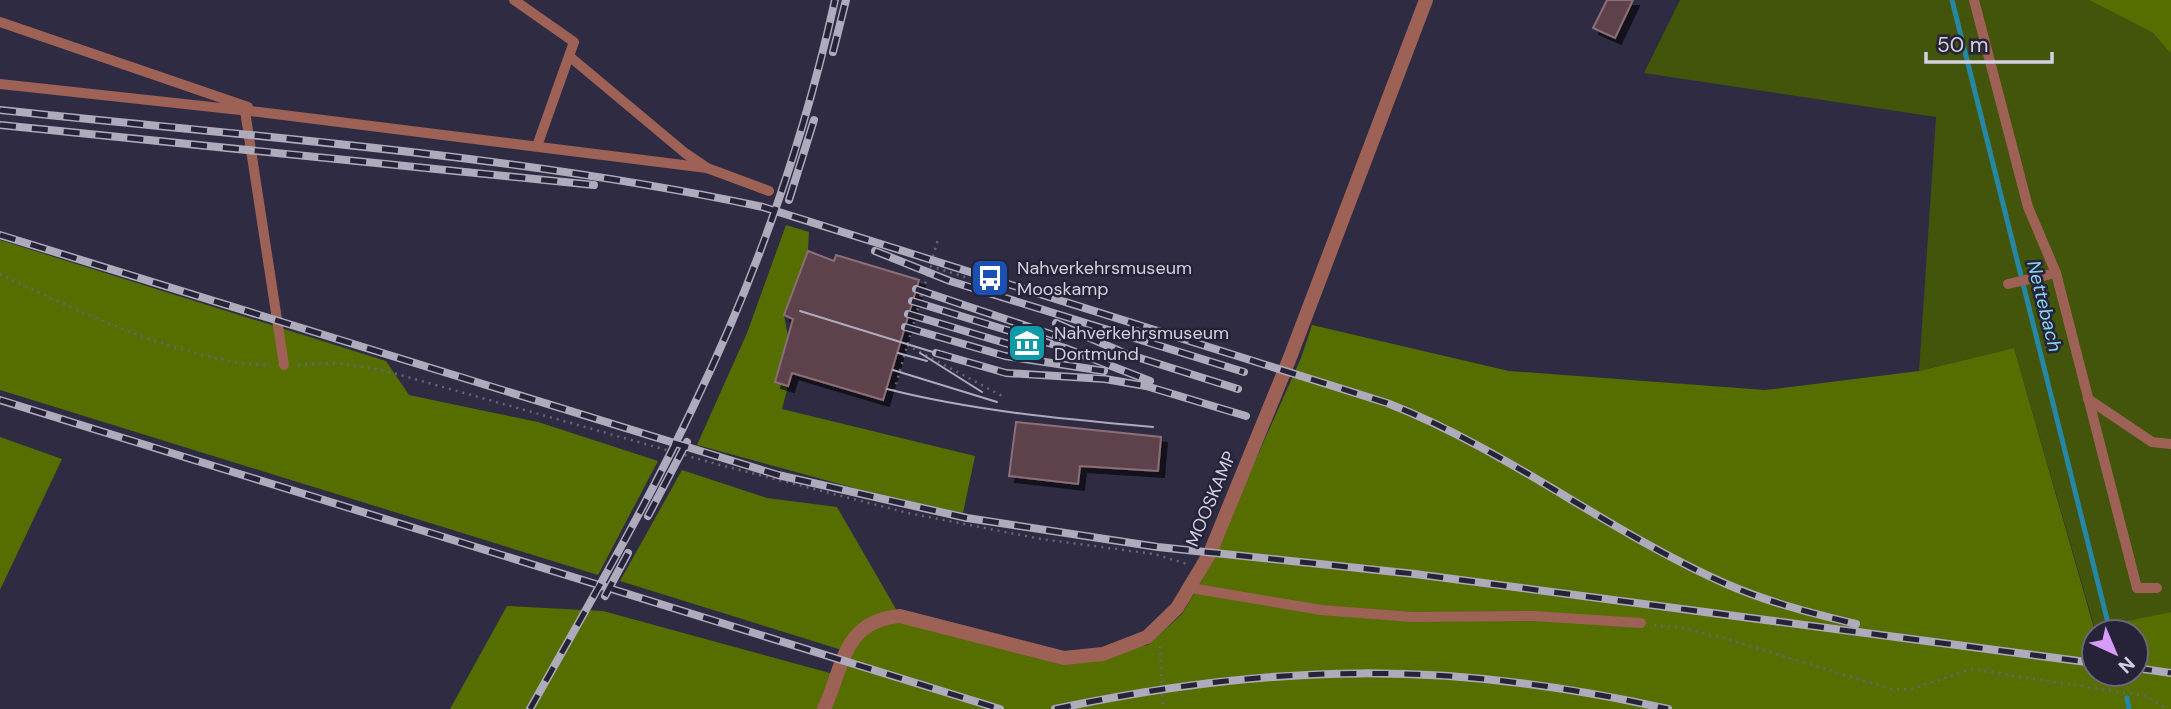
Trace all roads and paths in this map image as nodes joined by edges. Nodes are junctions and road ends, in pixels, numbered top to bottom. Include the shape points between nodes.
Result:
1 (514, 0) edge
2 (1426, 0) edge
3 (1974, 0) edge
4 (0, 22) edge
5 (569, 56) junction
6 (0, 84) edge
7 (245, 111) junction
8 (259, 112) junction
9 (537, 146) junction
10 (707, 167) junction
11 (769, 191) dead end
12 (938, 239) dead end
13 (930, 266) junction
14 (2056, 273) junction
15 (0, 274) edge
16 (965, 277) dead end
17 (2008, 284) dead end
18 (916, 289) dead end
19 (921, 296) junction
20 (907, 345) junction
21 (284, 365) junction
22 (894, 391) dead end
23 (1004, 397) dead end
24 (2088, 399) junction
25 (2171, 444) edge
26 (1201, 569) junction
27 (2157, 587) dead end
28 (1191, 588) junction
29 (1641, 623) joint
30 (1159, 625) junction
31 (824, 709) edge
32 (1163, 709) edge
33 (2167, 709) edge

1 - 5 lane via 574,42
2 - 26 street, MOOSKAMP via 1289,360
3 - 14 lane via 2028,207
4 - 8 lane
5 - 9 lane
5 - 10 lane
6 - 7 lane
7 - 8 lane
7 - 21 lane
8 - 9 lane
9 - 10 lane
10 - 11 lane
12 - 13 path
13 - 16 path
13 - 19 path
14 - 17 lane
14 - 24 lane
15 - 21 path via 134,332 216,359
18 - 19 path
19 - 20 path
20 - 22 path
20 - 23 path
21 - 26 path via 338,363 386,370 908,513 1154,554
24 - 25 lane via 2152,442
24 - 27 lane via 2137,589
26 - 28 street, MOOSKAMP
28 - 29 lane via 1321,610
28 - 30 street, MOOSKAMP
29 - 33 path via 1727,639 1892,690 1912,689 1971,669 2146,696
30 - 31 street, MOOSKAMP via 1147,637 1103,654 1064,658 900,616 877,619 863,626 846,651
30 - 32 path

